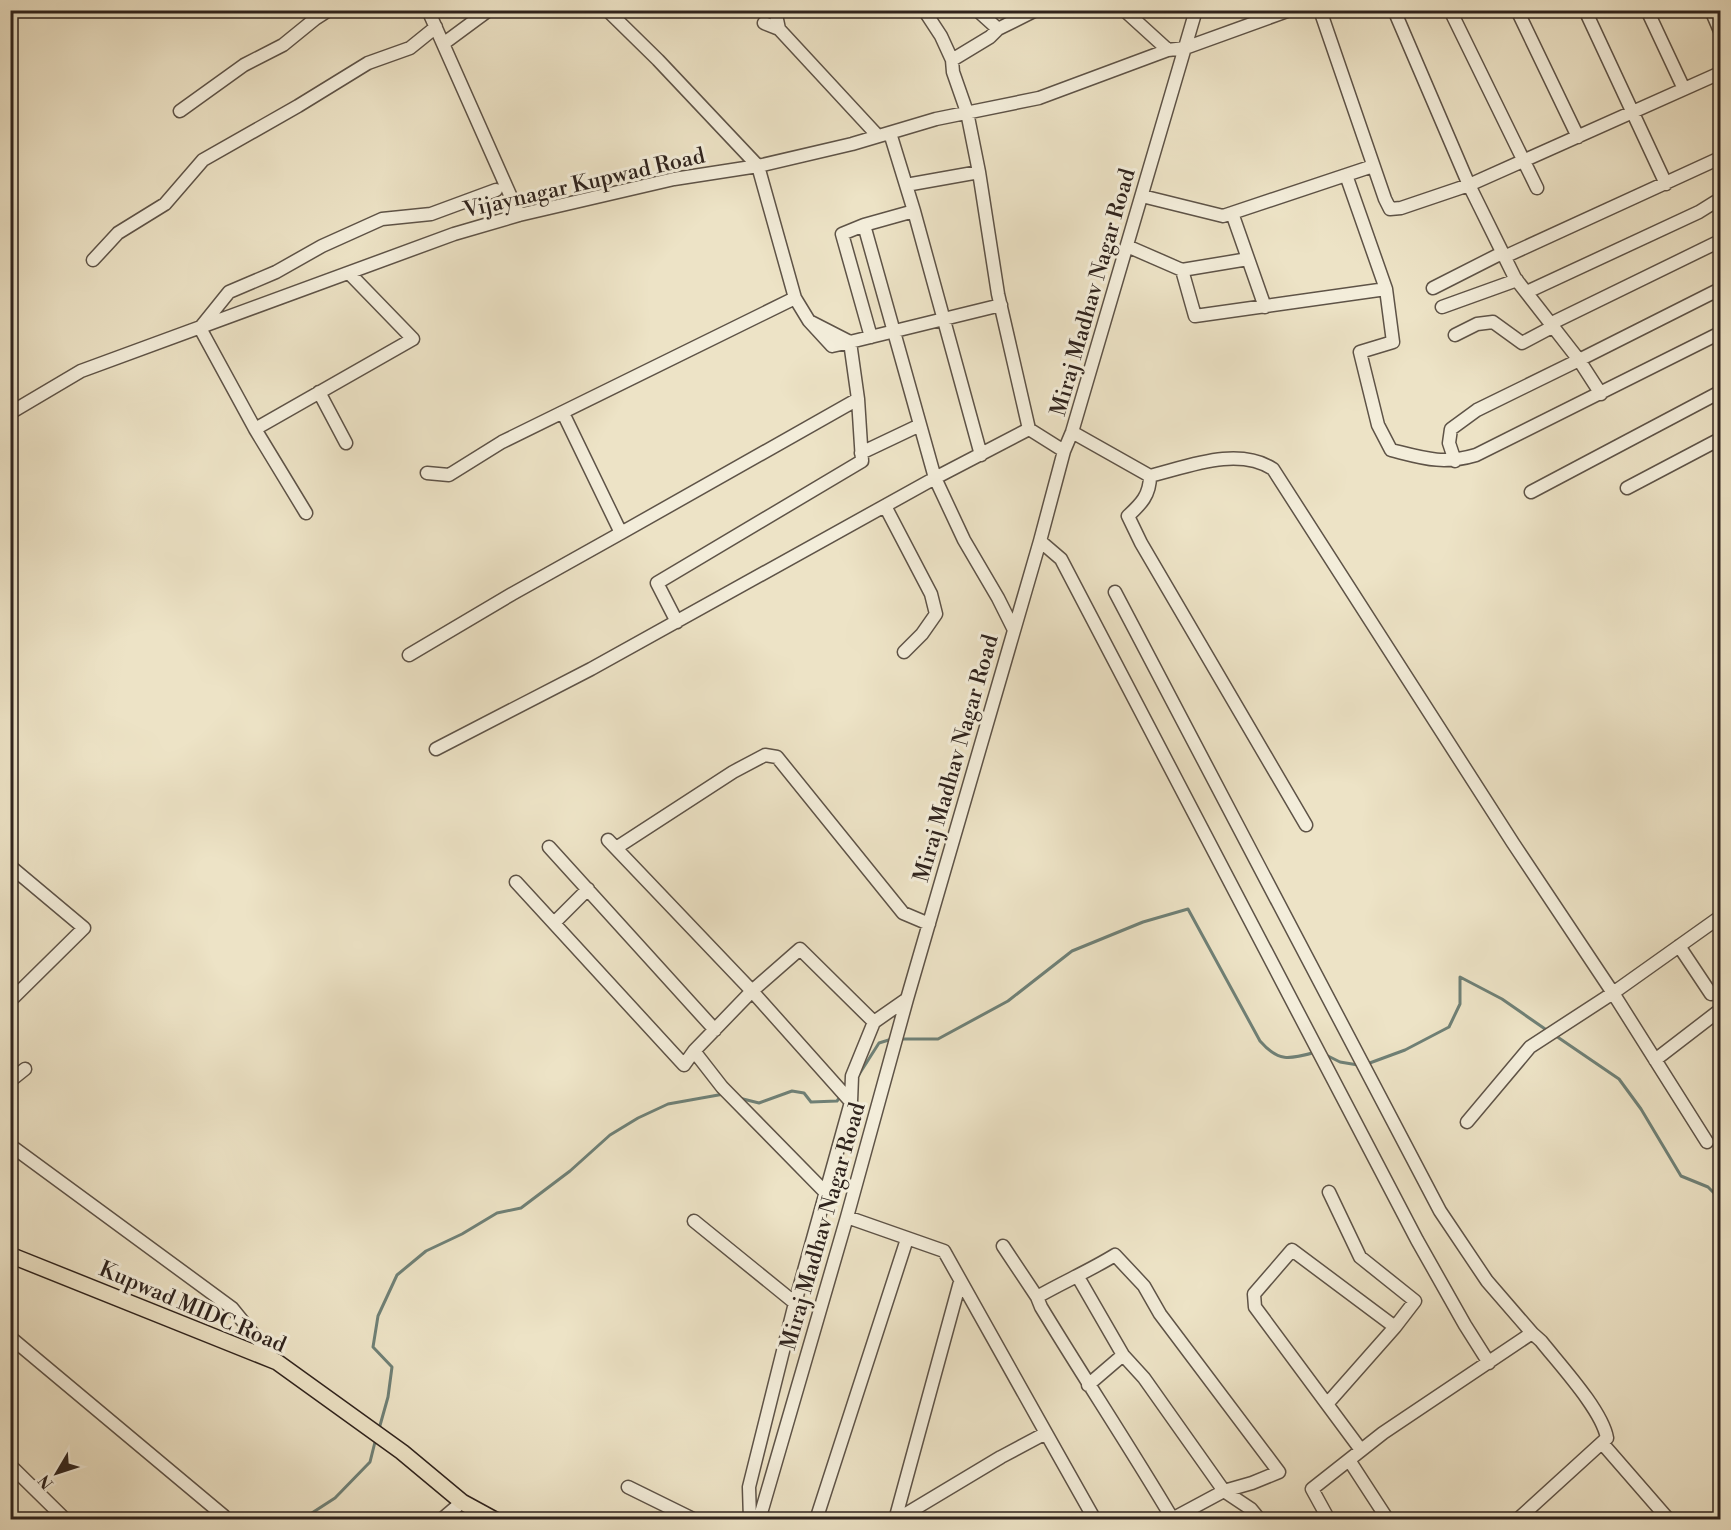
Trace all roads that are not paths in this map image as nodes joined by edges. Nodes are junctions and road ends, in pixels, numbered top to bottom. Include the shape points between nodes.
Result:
1 (328, 10) edge
2 (428, 10) edge
3 (489, 10) edge
4 (607, 10) edge
5 (775, 10) edge
6 (924, 10) edge
7 (977, 10) edge
8 (1036, 10) edge
9 (1124, 10) edge
10 (1196, 10) edge
11 (1290, 10) edge
12 (1320, 10) edge
13 (1394, 10) edge
14 (1450, 10) edge
15 (1517, 10) edge
16 (1585, 10) edge
17 (1647, 10) edge
18 (1711, 10) edge
19 (764, 23) dead end
20 (436, 27) junction
21 (779, 29) junction
22 (998, 29) junction
23 (1720, 31) edge
24 (443, 44) junction
25 (1185, 48) junction
26 (1168, 50) junction
27 (952, 60) junction
28 (1720, 73) edge
29 (1684, 89) junction
30 (180, 111) dead end
31 (967, 112) junction
32 (1632, 113) junction
33 (884, 134) junction
34 (1578, 138) junction
35 (1720, 158) edge
36 (1524, 161) junction
37 (758, 166) junction
38 (1373, 166) junction
39 (979, 172) junction
40 (1346, 176) junction
41 (1469, 184) junction
42 (1666, 184) junction
43 (906, 185) junction
44 (1537, 188) dead end
45 (496, 190) dead end
46 (1142, 196) junction
47 (1715, 202) dead end
48 (914, 211) junction
49 (1232, 213) junction
50 (519, 215) junction
51 (864, 225) junction
52 (1720, 241) edge
53 (1127, 246) junction
54 (1503, 255) junction
55 (1248, 259) junction
56 (93, 260) dead end
57 (1182, 270) junction
58 (349, 273) junction
59 (1517, 280) junction
60 (1432, 288) dead end
61 (1386, 289) junction
62 (1720, 289) edge
63 (1527, 292) junction
64 (795, 298) junction
65 (1001, 305) junction
66 (1265, 307) junction
67 (1442, 307) dead end
68 (943, 321) junction
69 (1553, 324) junction
70 (200, 328) junction
71 (894, 333) junction
72 (1720, 333) edge
73 (1455, 335) dead end
74 (871, 337) junction
75 (850, 342) junction
76 (1579, 360) junction
77 (1720, 392) edge
78 (319, 393) junction
79 (1601, 394) junction
80 (858, 399) junction
81 (10, 413) edge
82 (563, 413) junction
83 (920, 425) junction
84 (255, 429) junction
85 (1029, 429) junction
86 (1072, 432) junction
87 (1720, 439) edge
88 (346, 443) dead end
89 (1064, 451) junction
90 (861, 453) junction
91 (981, 455) junction
92 (1455, 461) junction
93 (427, 474) dead end
94 (1150, 477) junction
95 (935, 478) junction
96 (1627, 488) dead end
97 (1532, 492) dead end
98 (885, 506) junction
99 (306, 513) dead end
100 (621, 532) junction
101 (1040, 541) junction
102 (1115, 592) dead end
103 (677, 622) junction
104 (1014, 630) junction
105 (904, 652) dead end
106 (409, 655) dead end
107 (436, 749) dead end
108 (1306, 825) dead end
109 (549, 847) dead end
110 (10, 866) edge
111 (516, 882) dead end
112 (588, 890) junction
113 (1720, 917) edge
114 (554, 923) junction
115 (928, 924) junction
116 (1679, 946) junction
117 (752, 992) junction
118 (1613, 993) junction
119 (1711, 994) dead end
120 (907, 999) junction
121 (10, 1001) edge
122 (1720, 1010) edge
123 (874, 1022) junction
124 (715, 1030) junction
125 (694, 1051) junction
126 (1654, 1060) junction
127 (25, 1069) dead end
128 (10, 1082) edge
129 (851, 1102) junction
130 (1467, 1122) dead end
131 (1707, 1142) dead end
132 (10, 1144) edge
133 (1329, 1192) dead end
134 (826, 1193) junction
135 (847, 1217) junction
136 (694, 1221) dead end
137 (908, 1239) junction
138 (1003, 1246) dead end
139 (10, 1254) edge
140 (1078, 1277) junction
141 (960, 1282) junction
142 (1037, 1297) junction
143 (795, 1303) junction
144 (1395, 1327) junction
145 (1532, 1333) junction
146 (10, 1337) edge
147 (1123, 1355) junction
148 (276, 1362) junction
149 (1489, 1363) junction
150 (1088, 1385) junction
151 (1327, 1404) junction
152 (1046, 1433) junction
153 (1602, 1443) junction
154 (1361, 1450) junction
155 (1349, 1460) junction
156 (10, 1465) edge
157 (628, 1486) dead end
158 (1224, 1491) junction
159 (462, 1502) junction
160 (224, 1516) dead end
161 (759, 1519) edge
162 (1171, 1519) edge
163 (66, 1520) edge
164 (441, 1520) edge
165 (495, 1520) edge
166 (695, 1520) edge
167 (750, 1520) edge
168 (816, 1520) edge
169 (895, 1520) edge
170 (1095, 1520) edge
171 (1260, 1520) edge
172 (1329, 1520) edge
173 (1388, 1520) edge
174 (1517, 1520) edge
175 (1669, 1520) edge

1 - 30 street via 283,45 244,65
2 - 20 street
3 - 24 street
4 - 37 street
5 - 21 street
6 - 27 street
7 - 22 street
8 - 22 street
9 - 26 street
10 - 25 street, Miraj Madhav Nagar Road
11 - 25 street, Vijaynagar Kupwad Road
12 - 38 street
13 - 41 street
14 - 36 street
15 - 34 street
16 - 32 street
17 - 29 street
18 - 23 street
19 - 21 street
20 - 24 street
20 - 56 street via 410,48 368,63 203,160 165,204 118,233
21 - 33 street
22 - 27 street
24 - 50 street
25 - 26 street, Vijaynagar Kupwad Road
25 - 46 street, Miraj Madhav Nagar Road
26 - 31 street, Vijaynagar Kupwad Road via 1039,98
27 - 31 street
28 - 29 street
29 - 32 street
31 - 33 street, Vijaynagar Kupwad Road
31 - 39 street
32 - 34 street
32 - 42 street
33 - 37 street, Vijaynagar Kupwad Road
33 - 43 street
34 - 36 street
35 - 42 street
36 - 41 street
36 - 44 street
37 - 50 street, Vijaynagar Kupwad Road via 674,179
37 - 64 street
38 - 40 street
38 - 41 street via 1390,209
39 - 43 street
39 - 65 street
40 - 49 street
40 - 61 street
41 - 54 street
42 - 54 street
43 - 48 street
45 - 70 street via 431,214 381,219 322,246 229,292
46 - 49 street via 1223,216
46 - 53 street, Miraj Madhav Nagar Road
47 - 63 street
48 - 51 street
48 - 68 street
49 - 55 street
50 - 58 street, Vijaynagar Kupwad Road via 454,234
51 - 71 street
51 - 74 street via 843,234
52 - 69 street
53 - 57 street
53 - 86 street, Miraj Madhav Nagar Road
54 - 59 street
54 - 60 street
55 - 57 street
55 - 66 street
57 - 66 street via 1195,316
58 - 70 street, Vijaynagar Kupwad Road
58 - 78 street via 413,339
59 - 63 street
59 - 67 street
61 - 66 street
61 - 92 street via 1393,342 1360,352 1378,425 1391,450
62 - 76 street
63 - 69 street
64 - 75 street via 832,346
64 - 82 street
65 - 68 street
65 - 85 street
68 - 71 street
68 - 91 street
69 - 73 street via 1522,343 1493,322 1477,324
69 - 76 street
70 - 81 street, Vijaynagar Kupwad Road via 81,371
70 - 84 street
71 - 74 street
71 - 83 street
72 - 79 street
74 - 75 street
75 - 80 street
76 - 79 street
76 - 92 street via 1477,410 1451,429 1449,442
77 - 97 street
78 - 84 street
78 - 88 street
79 - 92 street via 1476,455
80 - 90 street
80 - 100 street
82 - 93 street via 502,442 449,475
82 - 100 street
83 - 90 street
83 - 95 street
84 - 99 street
85 - 89 street
85 - 91 street
86 - 89 street, Miraj Madhav Nagar Road
86 - 94 street
87 - 96 street
89 - 101 street, Miraj Madhav Nagar Road
90 - 103 street via 862,461 657,583
91 - 95 street
94 - 108 street via 1150,490 1128,516
94 - 118 street via 1214,459 1248,461 1273,469
95 - 98 street
95 - 104 street
98 - 103 street
98 - 105 street via 930,594 936,614
100 - 106 street
101 - 104 street, Miraj Madhav Nagar Road
101 - 149 street via 1061,559 1417,1240
102 - 145 street via 1440,1211 1487,1281
103 - 107 street
104 - 115 street, Miraj Madhav Nagar Road
109 - 112 street
110 - 121 street via 84,928
111 - 114 street
112 - 114 street
112 - 124 street
113 - 116 street
114 - 125 street via 684,1065
115 - 117 street via 903,913 777,757 765,755 612,844
115 - 120 street, Miraj Madhav Nagar Road
116 - 118 street
116 - 119 street
117 - 123 street via 800,949
117 - 124 street
117 - 129 street
118 - 126 street
118 - 130 street via 1530,1047
120 - 123 street
120 - 135 street, Miraj Madhav Nagar Road
122 - 126 street
123 - 129 street via 852,1076
124 - 125 street
125 - 134 street via 722,1087
126 - 131 street
127 - 128 street
129 - 134 street
132 - 148 street via 232,1308
133 - 144 street via 1360,1257 1415,1301
134 - 143 street
135 - 137 street
135 - 161 street, Miraj Madhav Nagar Road
136 - 143 street
137 - 141 street via 944,1251
137 - 168 street
138 - 142 street
139 - 148 main road, Kupwad MIDC Road
140 - 142 street
140 - 147 street
140 - 158 street via 1115,1255 1144,1286 1160,1314 1278,1472
141 - 152 street
141 - 169 street
142 - 150 street
143 - 167 street via 749,1487
144 - 151 street
144 - 151 street via 1292,1251 1284,1259 1254,1294 1256,1307
145 - 149 street
145 - 153 street via 1604,1425 1606,1438
146 - 160 street
147 - 150 street
147 - 158 street via 1144,1378
148 - 159 main road, Kupwad MIDC Road via 402,1452
149 - 154 street
150 - 162 street via 1132,1450
151 - 154 street
152 - 169 street
152 - 170 street
153 - 174 street
153 - 175 street
154 - 155 street
155 - 172 street via 1312,1489
155 - 173 street
156 - 163 street
157 - 166 street
158 - 162 street
158 - 171 street
159 - 164 street
159 - 165 main road, Kupwad MIDC Road

